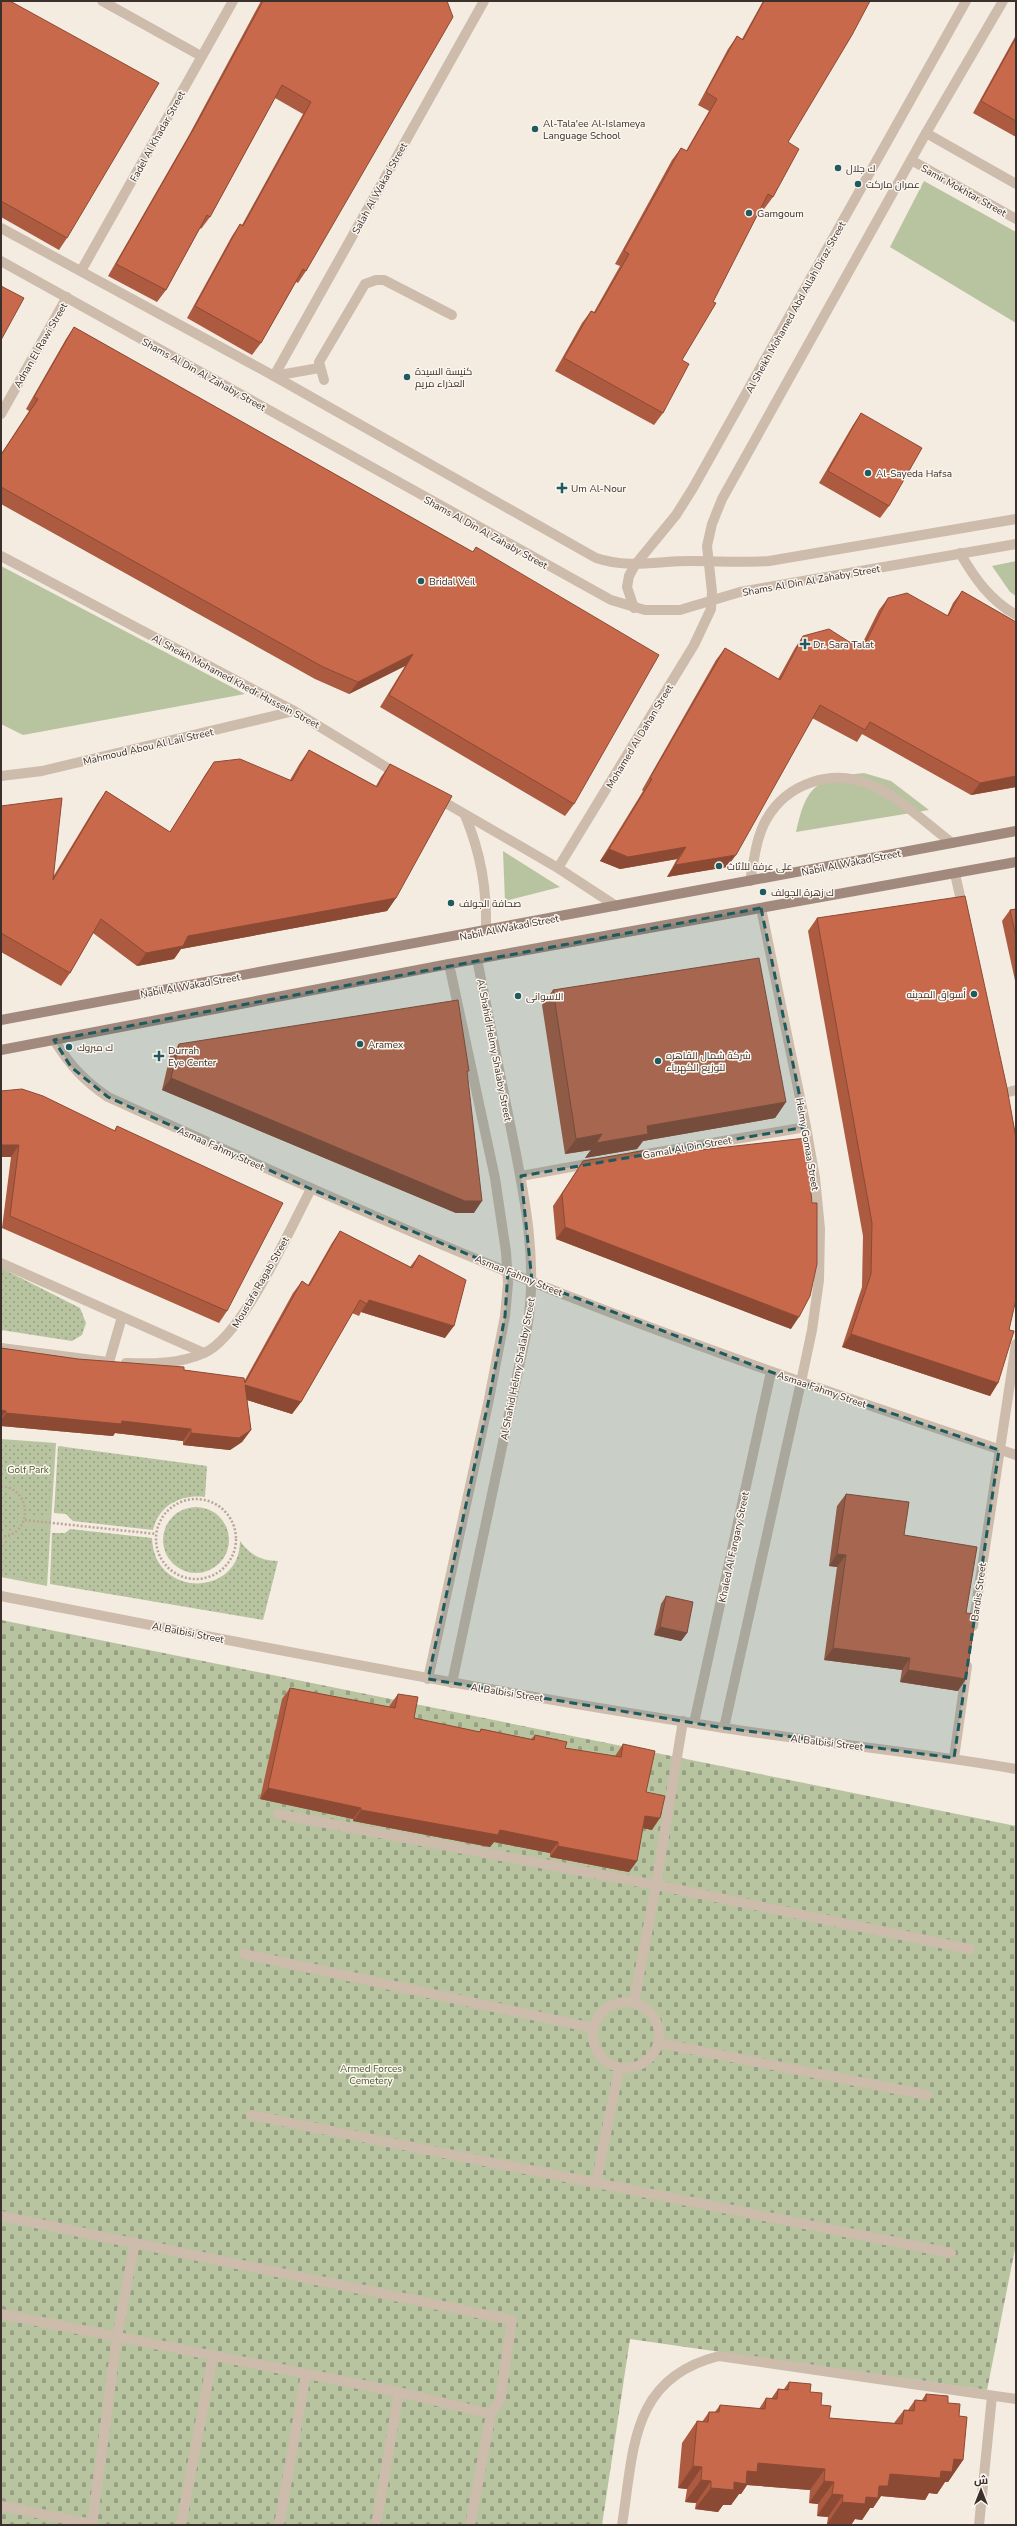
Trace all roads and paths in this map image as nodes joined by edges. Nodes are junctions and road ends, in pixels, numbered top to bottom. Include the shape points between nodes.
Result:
1 (102, 1) edge
2 (233, 1) edge
3 (484, 1) edge
4 (1003, 1) edge
5 (963, 2) edge
6 (201, 56) junction
7 (926, 132) junction
8 (912, 160) junction
9 (1016, 184) edge
10 (1016, 219) edge
11 (1, 228) edge
12 (1, 261) edge
13 (81, 271) junction
14 (67, 297) junction
15 (452, 315) dead end
16 (319, 368) junction
17 (274, 376) junction
18 (324, 380) dead end
19 (1, 414) edge
20 (1016, 519) edge
21 (1016, 544) edge
22 (960, 553) junction
23 (1, 556) edge
24 (708, 562) junction
25 (634, 565) junction
26 (712, 600) junction
27 (634, 608) junction
28 (1016, 615) edge
29 (294, 711) junction
30 (1, 776) edge
31 (406, 779) edge
32 (426, 791) edge
33 (465, 815) junction
34 (1016, 830) edge
35 (952, 843) junction
36 (1016, 862) edge
37 (558, 868) junction
38 (955, 874) junction
39 (750, 881) junction
40 (616, 906) junction
41 (761, 908) junction
42 (965, 919) edge
43 (486, 931) junction
44 (477, 959) junction
45 (449, 964) junction
46 (1, 1020) edge
47 (54, 1040) junction
48 (1, 1050) edge
49 (1016, 1090) edge
50 (1007, 1106) edge
51 (806, 1127) junction
52 (621, 1159) edge
53 (605, 1161) edge
54 (520, 1176) junction
55 (311, 1189) junction
56 (1, 1262) edge
57 (508, 1272) junction
58 (532, 1281) junction
59 (122, 1316) junction
60 (1016, 1344) edge
61 (1, 1348) edge
62 (204, 1353) junction
63 (110, 1362) junction
64 (771, 1372) junction
65 (801, 1382) junction
66 (999, 1450) junction
67 (1016, 1455) edge
68 (1, 1486) edge
69 (25, 1520) junction
70 (156, 1534) junction
71 (1, 1536) edge
72 (1, 1596) edge
73 (972, 1635) edge
74 (968, 1658) edge
75 (428, 1679) junction
76 (452, 1683) junction
77 (683, 1721) junction
78 (694, 1723) junction
79 (724, 1728) junction
80 (954, 1758) junction
81 (1016, 1769) edge
82 (278, 1814) dead end
83 (656, 1885) junction
84 (970, 1949) dead end
85 (244, 1954) dead end
86 (634, 2002) junction
87 (593, 2028) junction
88 (660, 2043) junction
89 (619, 2068) junction
90 (927, 2095) dead end
91 (251, 2115) dead end
92 (596, 2183) junction
93 (1, 2216) edge
94 (135, 2242) junction
95 (951, 2253) dead end
96 (1, 2314) edge
97 (117, 2337) junction
98 (213, 2355) junction
99 (306, 2374) junction
100 (399, 2392) junction
101 (992, 2396) junction
102 (1016, 2399) edge
103 (491, 2414) junction
104 (1, 2506) edge
105 (92, 2524) edge
106 (181, 2525) edge
107 (278, 2525) edge
108 (376, 2525) edge
109 (470, 2525) edge
110 (622, 2525) edge
111 (979, 2525) edge

1 - 6 street
2 - 6 street, Fadel Al Khadar Street
3 - 17 street, Salah Al Wakad Street
4 - 7 street
5 - 25 street, Al Sheikh Mohamed Abd Allah Diraz Street via 694,488 676,515
6 - 13 street, Fadel Al Khadar Street
7 - 8 street
7 - 9 street
8 - 10 street, Samir Mokhtar Street
8 - 24 street via 722,499 709,535
11 - 13 street
12 - 14 street, Shams Al Din Al Zahaby Street
13 - 17 street
14 - 19 street, Adnan El Rawi Street
14 - 27 street, Shams Al Din Al Zahaby Street via 475,526 611,600
15 - 16 street via 384,280 370,281 365,284 323,355
16 - 17 street
16 - 18 street
17 - 25 street via 596,558
20 - 24 street via 769,561
21 - 22 street, Shams Al Din Al Zahaby Street
22 - 26 street, Shams Al Din Al Zahaby Street via 740,592
22 - 28 street via 979,584 1004,608
23 - 29 street, Al Sheikh Mohamed Khedr Hussein Street
24 - 25 street
24 - 26 street
25 - 27 street, Al Sheikh Mohamed Abd Allah Diraz Street via 627,586
26 - 27 street, Shams Al Din Al Zahaby Street via 680,610
26 - 37 street, Mohamed Al Dahan Street via 707,620 694,645
29 - 30 street, Mahmoud Abou Al Lail Street via 42,771
29 - 31 street, Al Sheikh Mohamed Khedr Hussein Street
32 - 33 street
33 - 37 street
33 - 43 street via 484,873
34 - 35 street, Nabil Al Wakad Street
35 - 39 street, Nabil Al Wakad Street
35 - 39 street via 872,785 853,778 832,777 812,781 794,790 778,804 766,820
36 - 38 street
37 - 40 street
38 - 41 street
38 - 42 street
39 - 40 street, Nabil Al Wakad Street
40 - 43 street, Nabil Al Wakad Street
41 - 44 street
41 - 51 street, Helmy Gomaa Street
43 - 46 street, Nabil Al Wakad Street
44 - 45 street
44 - 54 street, Al Shahid Helmy Shalaby Street
45 - 47 street
45 - 57 street via 495,1178
47 - 48 street
47 - 55 street, Asmaa Fahmy Street via 71,1067 88,1084 108,1097
49 - 50 street via 1003,1089
51 - 52 street, Gamal Al Din Street
51 - 65 street, Helmy Gomaa Street via 820,1229 812,1330
53 - 54 street
54 - 58 street, Al Shahid Helmy Shalaby Street
55 - 57 street, Asmaa Fahmy Street
55 - 62 street, Moustafa Ragab Street via 241,1319 218,1345
56 - 59 street
57 - 58 street, Asmaa Fahmy Street
57 - 75 street via 505,1316 491,1392
58 - 64 street, Asmaa Fahmy Street
58 - 76 street, Al Shahid Helmy Shalaby Street via 527,1329
59 - 62 street
59 - 63 street
60 - 66 street, Bardis Street
61 - 63 street, Moustafa Ragab Street
62 - 63 street, Moustafa Ragab Street via 176,1362
64 - 65 street, Asmaa Fahmy Street
64 - 78 street, Khaled Al Fangary Street
65 - 66 street, Asmaa Fahmy Street
65 - 79 street
66 - 67 street, Asmaa Fahmy Street
66 - 73 street, Bardis Street
68 - 69 path via 15,1490 21,1496 26,1507
69 - 70 path
69 - 71 path via 14,1533
70 - 70 path via 158,1551 166,1566 186,1578 208,1577 219,1572 230,1559 236,1544 236,1532 229,1517 217,1505 206,1500 189,1500 174,1506 159,1524
72 - 75 street, Al Balbisi Street
74 - 80 street
75 - 76 street, Al Balbisi Street
76 - 77 street, Al Balbisi Street
77 - 78 street, Al Balbisi Street
77 - 83 street
78 - 79 street, Al Balbisi Street
79 - 80 street, Al Balbisi Street
80 - 81 street, Al Balbisi Street
82 - 83 street
83 - 84 street
83 - 86 street
85 - 87 street
86 - 87 street via 616,2003 601,2012
86 - 88 street via 649,2010 656,2020 659,2025
87 - 89 street via 594,2045 603,2060
88 - 89 street via 646,2062 636,2068
88 - 90 street
89 - 92 street
91 - 92 street
92 - 95 street
93 - 94 street
94 - 97 street
94 - 103 street via 512,2320 500,2400
96 - 97 street
97 - 98 street
97 - 105 street
98 - 99 street
98 - 106 street
99 - 100 street
99 - 107 street
100 - 103 street
100 - 108 street
101 - 102 street
101 - 110 street via 719,2356 701,2360 668,2380 655,2393 645,2409 638,2427
101 - 111 street
103 - 109 street
104 - 105 street

